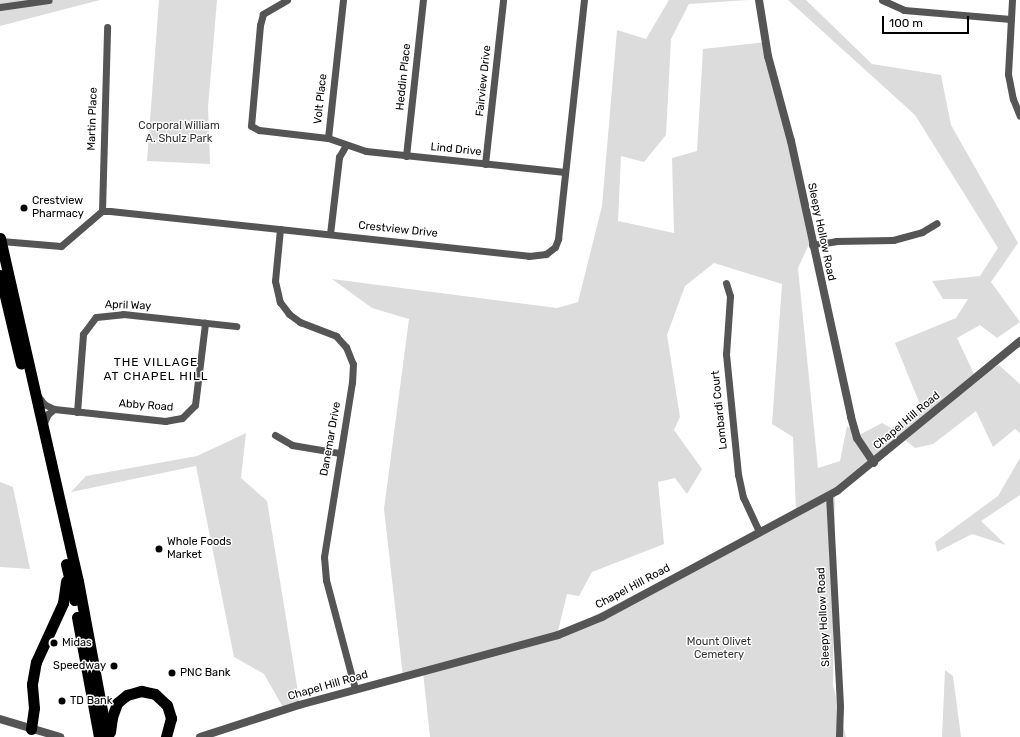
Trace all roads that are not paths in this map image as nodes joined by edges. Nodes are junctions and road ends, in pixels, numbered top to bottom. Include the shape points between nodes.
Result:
1 (49, 0) edge
2 (287, 0) edge
3 (343, 0) edge
4 (423, 0) edge
5 (503, 0) edge
6 (584, 0) edge
7 (759, 0) edge
8 (882, 0) edge
9 (1012, 0) edge
10 (0, 7) edge
11 (1011, 19) junction
12 (107, 27) dead end
13 (1020, 116) edge
14 (328, 138) junction
15 (346, 145) junction
16 (406, 156) junction
17 (486, 164) junction
18 (565, 172) junction
19 (102, 211) junction
20 (937, 223) dead end
21 (280, 229) junction
22 (330, 234) junction
23 (0, 240) edge
24 (812, 245) junction
25 (0, 275) edge
26 (726, 283) dead end
27 (205, 323) junction
28 (236, 326) dead end
29 (1020, 341) edge
30 (35, 393) junction
31 (54, 409) junction
32 (77, 412) junction
33 (43, 427) junction
34 (275, 435) dead end
35 (340, 453) junction
36 (874, 463) junction
37 (830, 495) junction
38 (759, 531) junction
39 (65, 560) junction
40 (355, 689) junction
41 (0, 719) edge
42 (31, 729) junction
43 (60, 737) edge
44 (99, 737) edge
45 (109, 737) edge
46 (166, 737) edge
47 (200, 737) edge
48 (839, 737) edge

1 - 10 street
2 - 14 street via 264,14 260,24 251,126 259,130
3 - 14 street, Volt Place
4 - 16 street, Heddin Place
5 - 17 street, Fairview Drive
6 - 18 street, Crestview Drive
7 - 24 street, Sleepy Hollow Road via 768,56 789,136
8 - 11 street via 904,10
9 - 11 street
11 - 13 street via 1008,74
12 - 19 street, Martin Place
14 - 15 street, Volt Place
15 - 16 street, Lind Drive via 366,151
15 - 22 street via 339,157
16 - 17 street, Lind Drive
17 - 18 street, Lind Drive
18 - 22 street, Crestview Drive via 557,244 551,252 544,255
19 - 21 street, Crestview Drive
19 - 23 street via 61,246
20 - 24 street via 922,232 893,240 836,241
21 - 22 street, Crestview Drive
21 - 35 street, Danemar Drive via 275,281 280,302 295,318 336,336 351,357 352,382
23 - 30 highway
24 - 36 street, Sleepy Hollow Road via 852,424 864,450
25 - 39 highway
26 - 38 street, Lombardi Court via 730,296 726,354 738,474 742,497
27 - 28 street, April Way
27 - 32 street, Abby Road via 195,405 186,416 165,421
27 - 32 street, April Way via 123,314 96,317 83,334
29 - 36 street, Chapel Hill Road
30 - 31 street, Abby Road via 44,404
30 - 33 highway
31 - 32 street, Abby Road
31 - 33 street via 48,414
33 - 45 highway
34 - 35 street via 292,445
35 - 40 street, Danemar Drive via 324,563
36 - 37 street, Chapel Hill Road
37 - 38 street, Chapel Hill Road
37 - 48 street, Sleepy Hollow Road via 840,707
38 - 40 street, Chapel Hill Road via 615,610 558,636
39 - 42 highway via 66,587 63,604 40,651 33,675 34,708
39 - 44 highway
40 - 47 street, Chapel Hill Road
41 - 42 street
42 - 43 street
45 - 46 highway via 114,708 128,695 142,691 155,694 167,705 172,718

